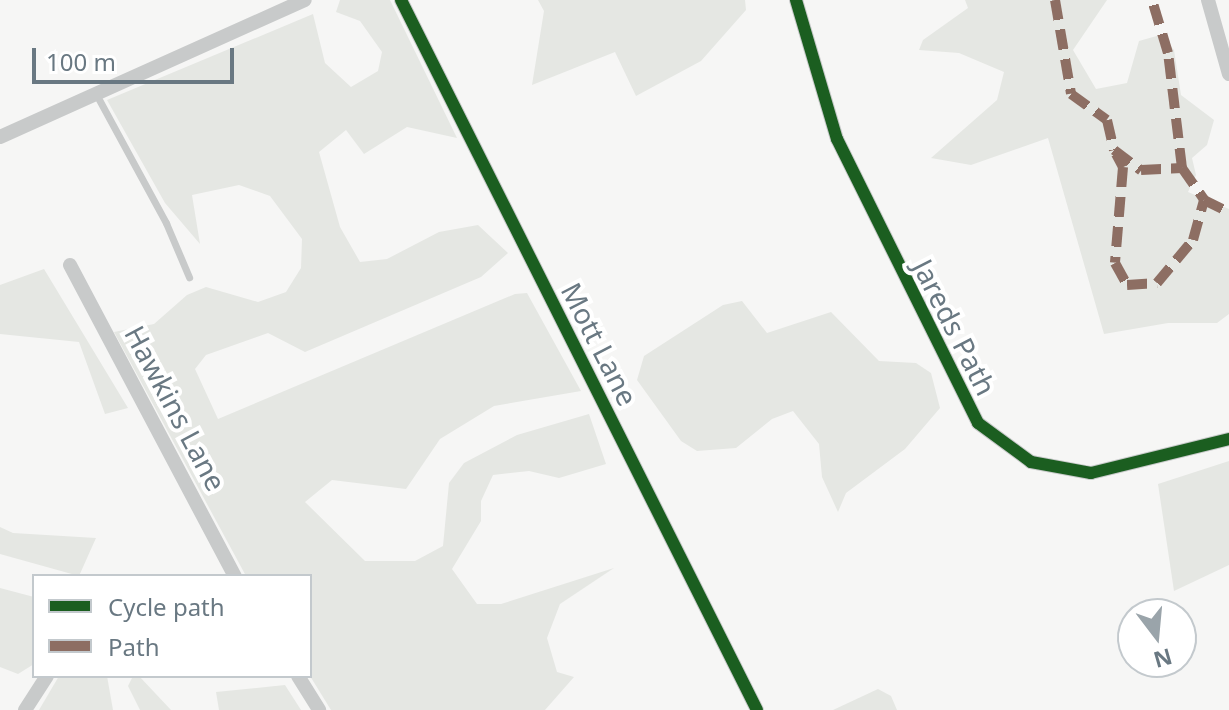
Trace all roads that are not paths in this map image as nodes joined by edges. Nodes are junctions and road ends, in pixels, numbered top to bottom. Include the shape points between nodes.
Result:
1 (305, 0) edge
2 (401, 0) edge
3 (796, 0) edge
4 (1208, 0) edge
5 (1229, 74) edge
6 (96, 94) junction
7 (0, 137) edge
8 (70, 265) dead end
9 (189, 277) dead end
10 (1229, 439) edge
11 (234, 574) edge
12 (46, 678) edge
13 (299, 678) edge
14 (25, 710) edge
15 (319, 710) edge
16 (757, 710) edge

1 - 6 street
2 - 16 street, Mott Lane
3 - 10 street, Jareds Path via 837,139 978,423 1031,462 1091,473
4 - 5 street
6 - 7 street
6 - 9 lane
8 - 11 street, Hawkins Lane
12 - 14 street
13 - 15 street

